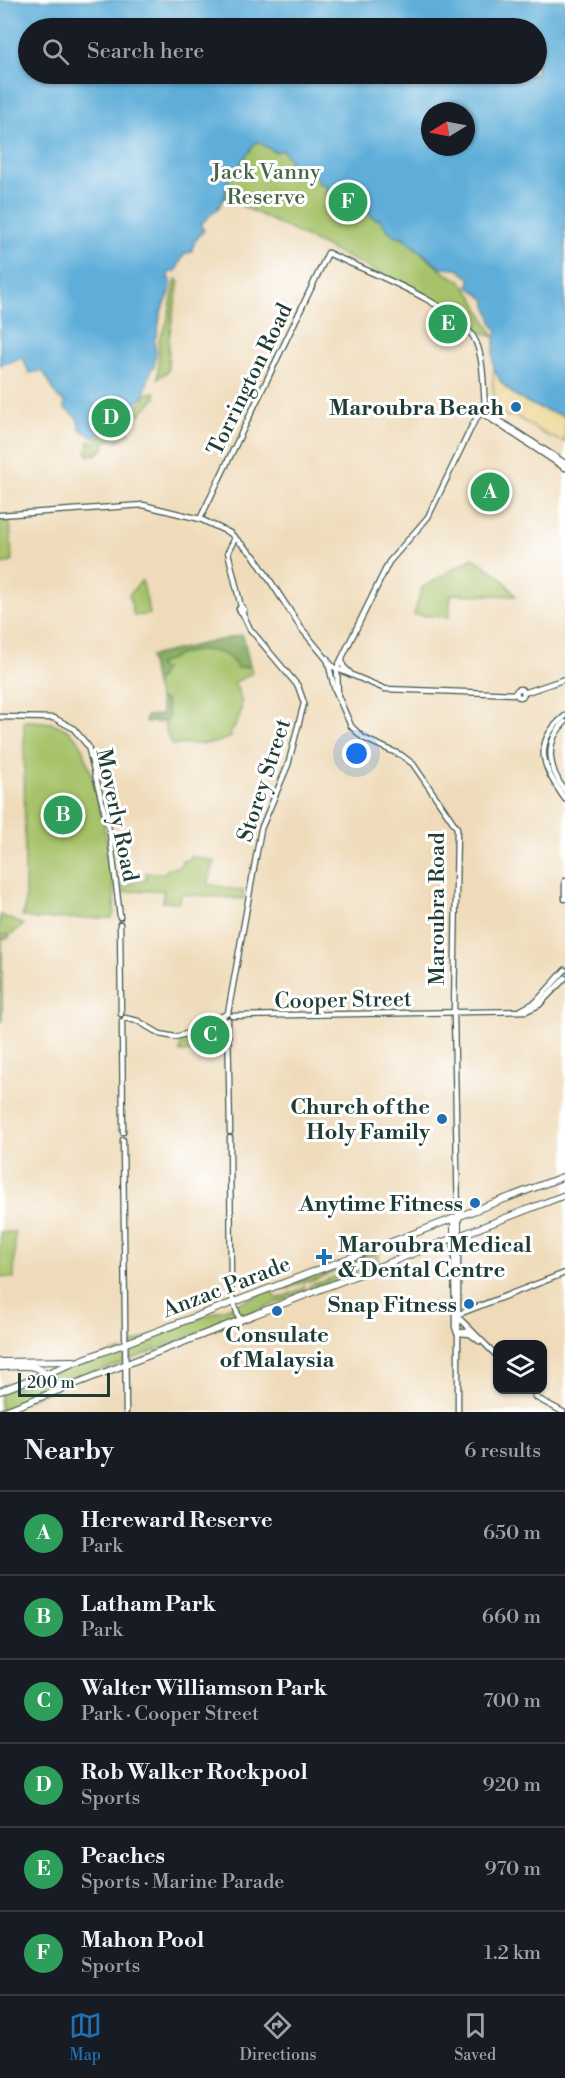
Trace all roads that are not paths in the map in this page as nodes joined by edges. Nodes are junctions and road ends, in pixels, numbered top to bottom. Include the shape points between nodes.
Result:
1 (486, 413) junction
2 (565, 463) edge
3 (565, 468) edge
4 (0, 515) edge
5 (200, 519) junction
6 (236, 538) junction
7 (327, 658) junction
8 (342, 659) junction
9 (337, 668) junction
10 (353, 675) junction
11 (565, 680) edge
12 (332, 682) junction
13 (338, 694) junction
14 (565, 716) edge
15 (0, 717) edge
16 (565, 722) edge
17 (565, 791) edge
18 (565, 799) edge
19 (565, 881) edge
20 (565, 899) edge
21 (565, 970) edge
22 (565, 978) edge
23 (521, 1010) junction
24 (454, 1014) junction
25 (228, 1016) junction
26 (123, 1018) junction
27 (565, 1176) edge
28 (565, 1195) edge
29 (456, 1216) junction
30 (456, 1237) junction
31 (565, 1274) edge
32 (233, 1303) junction
33 (459, 1316) junction
34 (240, 1321) junction
35 (472, 1331) junction
36 (457, 1333) junction
37 (481, 1342) junction
38 (126, 1343) junction
39 (493, 1353) edge
40 (91, 1357) junction
41 (0, 1362) edge
42 (125, 1365) junction
43 (36, 1366) junction
44 (0, 1367) edge
45 (111, 1370) junction
46 (48, 1373) junction
47 (37, 1377) junction
48 (0, 1391) edge
49 (536, 1394) edge
50 (2, 1412) edge
51 (126, 1412) edge
52 (458, 1412) edge
53 (563, 1412) edge

1 - 2 street
1 - 3 street
1 - 5 street, Torrington Road via 479,352 461,320 328,253
1 - 8 street via 473,424 428,517 389,562
4 - 5 street via 143,505
5 - 6 street
6 - 7 street via 257,560 301,628
6 - 25 street, Storey Street via 228,552 242,610 250,629 298,686 304,703 288,765 261,830
7 - 9 street
7 - 12 street, Maroubra Road
8 - 9 street
8 - 10 street via 343,666
9 - 10 street
9 - 12 street
9 - 13 street
10 - 11 street via 390,689 517,694 519,689 524,693
12 - 13 street, Maroubra Road
13 - 24 street, Maroubra Road via 357,733 413,764 456,824
14 - 18 street via 549,734 544,758 548,777
15 - 26 street, Moverly Road via 54,718 73,728 92,755 110,834 120,917 124,920 120,924
16 - 17 street via 554,737 550,755 554,774
19 - 20 street
21 - 23 street via 536,1002
22 - 23 street via 539,1005
23 - 24 street, Cooper Street
24 - 25 street, Cooper Street
24 - 29 street, Maroubra Road
25 - 26 street, Cooper Street via 175,1036 160,1034 138,1021
25 - 32 street, Storey Street
26 - 38 street
27 - 29 main road, Anzac Parade
28 - 30 main road, Anzac Parade
29 - 30 main road, Maroubra Road
29 - 32 main road, Anzac Parade
30 - 33 street, Maroubra Road
30 - 34 main road, Anzac Parade
30 - 36 street, Maroubra Road
31 - 33 street
32 - 34 street
32 - 38 main road, Anzac Parade
33 - 35 street
33 - 36 street, Maroubra Road
34 - 42 main road, Anzac Parade
35 - 36 street
35 - 37 street
36 - 37 street via 470,1334
36 - 52 street, Maroubra Road
37 - 39 street
38 - 40 main road, Anzac Parade
38 - 42 street
40 - 41 main road
40 - 46 main road, Anzac Parade
42 - 45 main road, Anzac Parade
42 - 51 street
43 - 44 main road
43 - 46 main road
43 - 47 main road via 40,1372
45 - 46 main road via 58,1386
45 - 50 main road, Anzac Parade
46 - 47 main road, Anzac Parade
47 - 48 main road, Anzac Parade
49 - 53 street

